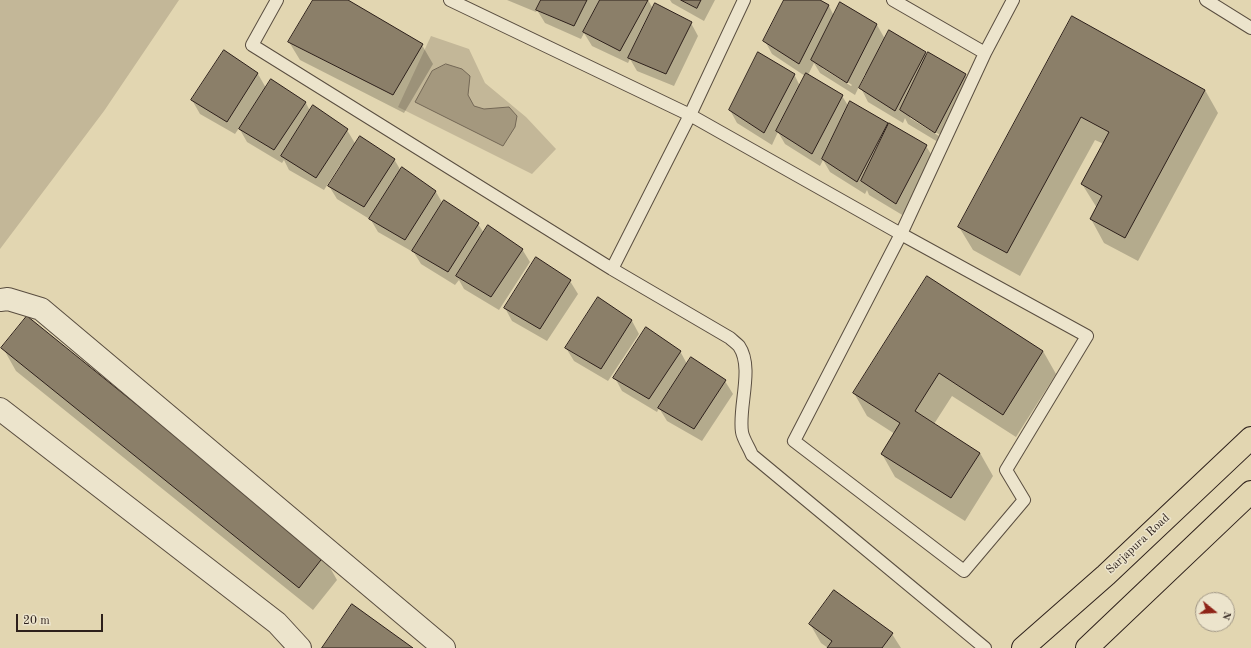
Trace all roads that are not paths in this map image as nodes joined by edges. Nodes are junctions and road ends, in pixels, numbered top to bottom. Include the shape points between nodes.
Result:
1 (277, 0) edge
2 (450, 0) edge
3 (744, 0) edge
4 (893, 0) edge
5 (1013, 0) edge
6 (1206, 0) edge
7 (1251, 28) edge
8 (985, 53) junction
9 (690, 114) junction
10 (901, 234) junction
11 (612, 269) junction
12 (0, 300) edge
13 (0, 409) edge
14 (1251, 438) edge
15 (1251, 492) edge
16 (300, 648) edge
17 (444, 648) edge
18 (986, 648) edge
19 (1023, 648) edge
20 (1087, 648) edge

1 - 11 lane via 252,45
2 - 9 lane
3 - 9 lane
4 - 8 lane
5 - 8 lane
6 - 7 lane
8 - 10 lane
9 - 10 lane
9 - 11 lane
10 - 10 lane via 1087,336 1006,470 1024,500 964,571 794,441
11 - 18 lane via 730,338 739,347 744,358 746,379 742,432 752,454
12 - 17 street via 8,299 41,309
13 - 16 street via 277,623
14 - 19 main road, Sarjapura Road via 1106,575
15 - 20 main road

